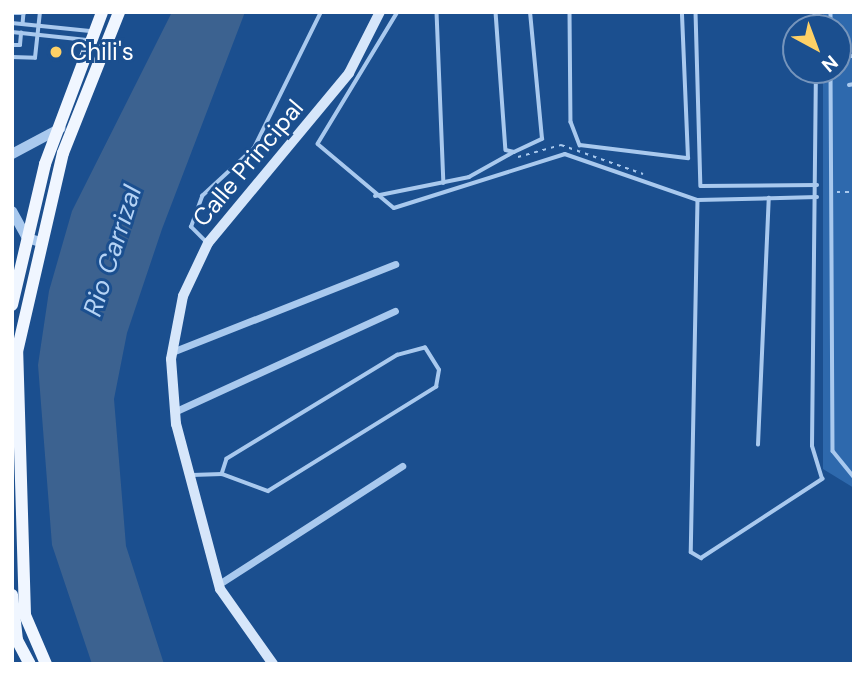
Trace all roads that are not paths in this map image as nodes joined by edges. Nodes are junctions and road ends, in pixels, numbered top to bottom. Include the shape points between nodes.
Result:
1 (40, 12) edge
2 (102, 12) edge
3 (321, 12) edge
4 (380, 12) edge
5 (398, 12) edge
6 (437, 12) edge
7 (496, 12) edge
8 (530, 12) edge
9 (570, 12) edge
10 (682, 12) edge
11 (696, 12) edge
12 (12, 13) edge
13 (119, 13) edge
14 (12, 23) edge
15 (23, 24) junction
16 (39, 26) junction
17 (12, 32) edge
18 (21, 33) junction
19 (38, 35) junction
20 (94, 36) junction
21 (109, 43) junction
22 (12, 45) edge
23 (12, 57) edge
24 (816, 84) edge
25 (831, 84) edge
26 (688, 120) junction
27 (699, 120) junction
28 (65, 130) junction
29 (514, 152) junction
30 (14, 154) edge
31 (444, 183) junction
32 (817, 185) junction
33 (375, 196) junction
34 (817, 197) junction
35 (769, 198) junction
36 (698, 200) junction
37 (12, 211) edge
38 (27, 238) junction
39 (40, 242) junction
40 (208, 243) junction
41 (395, 264) dead end
42 (13, 300) edge
43 (395, 311) dead end
44 (172, 352) junction
45 (174, 413) junction
46 (758, 445) dead end
47 (402, 466) dead end
48 (222, 474) junction
49 (188, 475) junction
50 (854, 477) edge
51 (219, 584) junction
52 (12, 595) edge
53 (17, 638) edge
54 (44, 660) edge
55 (30, 664) edge
56 (273, 664) edge

1 - 16 lane
2 - 20 main road
3 - 40 lane via 254,148 202,196 191,227
4 - 40 main road, Calle Principal via 349,73
5 - 33 lane via 318,144
6 - 31 lane
7 - 29 lane via 506,150
8 - 29 lane via 542,139
9 - 26 lane via 571,122 580,145 688,158
10 - 26 lane
11 - 27 lane
12 - 15 lane via 24,13
13 - 21 main road
14 - 15 lane
15 - 16 lane
16 - 19 lane
16 - 20 lane
17 - 18 lane
18 - 19 lane
18 - 22 lane via 20,45
19 - 20 lane
19 - 23 lane via 35,58
20 - 21 lane
20 - 28 main road
21 - 28 main road
24 - 32 lane
25 - 50 lane via 833,451
26 - 27 lane
27 - 32 lane via 701,186
28 - 30 street
28 - 38 main road
28 - 39 main road
29 - 31 lane
31 - 33 lane
32 - 34 lane
33 - 36 lane via 406,208 565,154
34 - 35 lane
34 - 36 lane via 812,446 822,479 701,558 691,552
35 - 36 lane
35 - 46 lane
37 - 38 street
38 - 39 street
38 - 42 main road
39 - 53 main road via 16,372
40 - 44 main road, Calle Principal via 183,296
41 - 44 street
43 - 45 street
44 - 45 main road, Calle Principal
45 - 49 main road, Calle Principal
47 - 51 street
48 - 48 lane via 227,459 398,355 425,348 439,370 436,387 268,491
48 - 49 lane
49 - 51 main road, Calle Principal
51 - 56 main road, Calle Principal
52 - 53 main road
53 - 54 main road
53 - 55 main road

